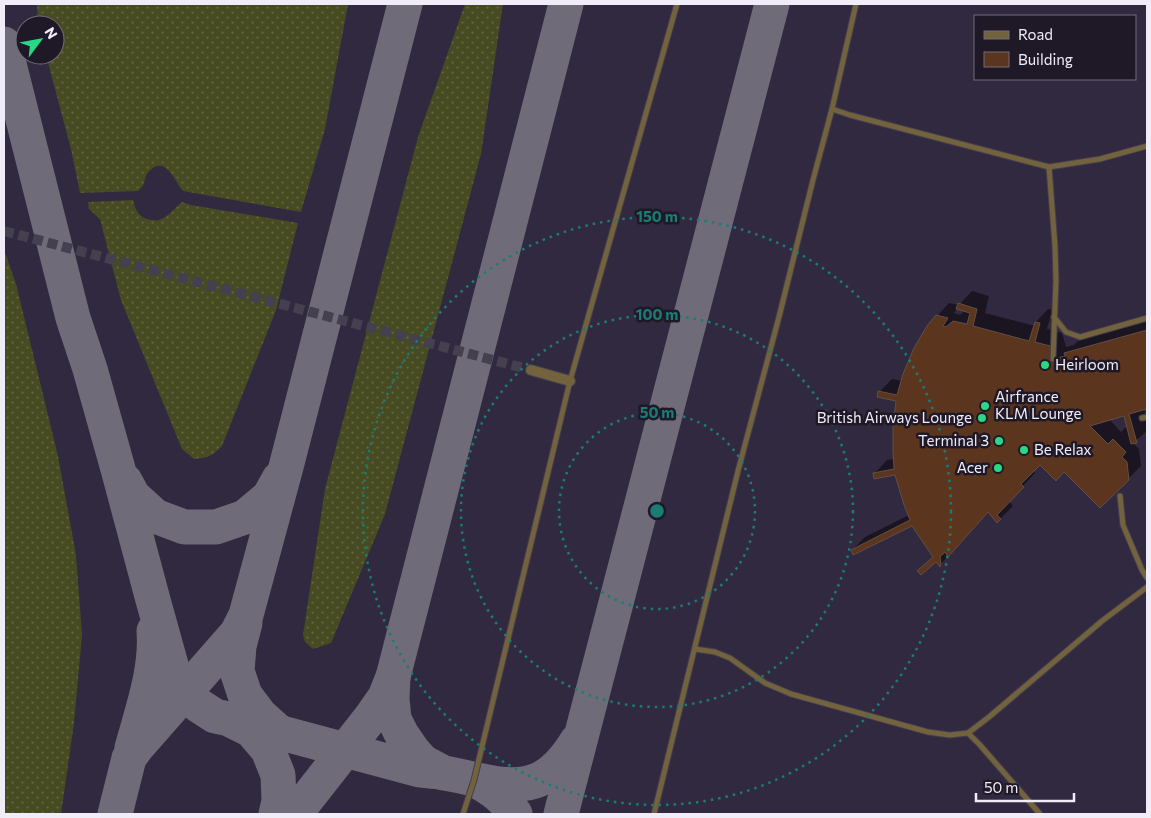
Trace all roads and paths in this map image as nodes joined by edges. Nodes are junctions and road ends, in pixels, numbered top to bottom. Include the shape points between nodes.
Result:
1 (677, 4) edge
2 (856, 4) edge
3 (832, 109) junction
4 (1147, 146) edge
5 (1049, 167) junction
6 (1054, 317) junction
7 (1147, 318) edge
8 (1054, 359) dead end
9 (531, 370) tunnel mouth
10 (570, 381) junction
11 (1120, 496) dead end
12 (1147, 578) edge
13 (1147, 587) edge
14 (695, 649) junction
15 (968, 733) junction
16 (463, 814) edge
17 (654, 814) edge
18 (1040, 814) edge

1 - 10 lane
2 - 3 lane
3 - 5 lane
3 - 14 lane
4 - 5 lane via 1100,159
5 - 6 lane via 1056,282
6 - 7 lane via 1066,332 1080,337
6 - 8 lane
9 - 10 street
10 - 16 lane via 474,780
11 - 12 lane via 1123,525
13 - 15 lane
14 - 15 lane via 730,658 764,683 791,694 928,732
14 - 17 lane
15 - 18 lane

